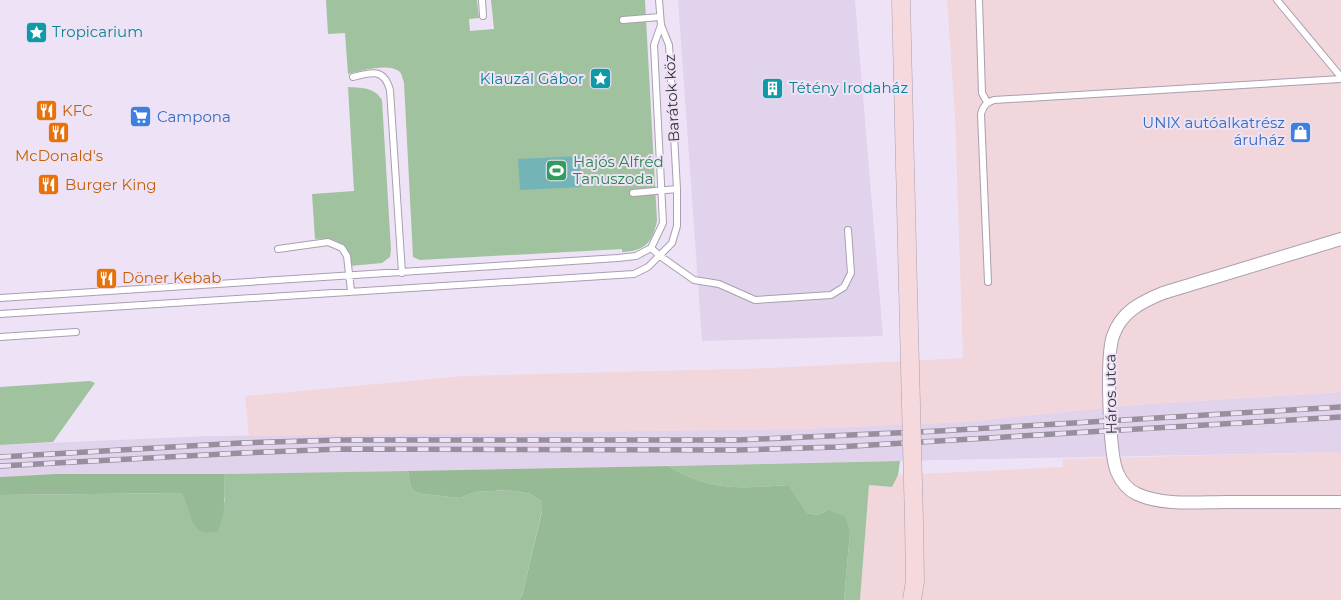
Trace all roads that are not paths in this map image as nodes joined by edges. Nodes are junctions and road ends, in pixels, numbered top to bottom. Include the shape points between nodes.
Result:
1 (482, 0) edge
2 (659, 0) edge
3 (901, 0) edge
4 (979, 0) edge
5 (1277, 0) edge
6 (483, 16) dead end
7 (660, 17) junction
8 (623, 20) dead end
9 (661, 25) junction
10 (353, 77) dead end
11 (1341, 78) edge
12 (987, 102) junction
13 (677, 189) junction
14 (661, 190) junction
15 (633, 193) dead end
16 (848, 230) dead end
17 (1341, 239) edge
18 (651, 248) junction
19 (278, 249) dead end
20 (660, 256) junction
21 (402, 273) junction
22 (349, 276) junction
23 (988, 282) dead end
24 (351, 291) junction
25 (0, 298) edge
26 (0, 314) edge
27 (76, 332) dead end
28 (0, 337) edge
29 (1341, 502) edge
30 (912, 600) edge

1 - 6 lane
2 - 7 lane, Barátok köz
3 - 30 street, bridge via 915,581
4 - 12 lane via 982,93
5 - 11 lane
7 - 8 lane
7 - 9 lane, Barátok köz
9 - 13 lane, Barátok köz via 669,45
9 - 14 lane, Barátok köz via 654,45
10 - 21 lane via 368,73 382,75 388,80
11 - 12 lane
12 - 23 lane via 980,114
13 - 14 lane
13 - 20 lane, Barátok köz via 677,226 672,243
14 - 15 lane
14 - 18 lane, Barátok köz via 662,223
16 - 20 lane via 851,273 844,287 831,295 755,300 719,284 694,280
17 - 29 street, Háros utca via 1163,293 1135,306 1113,335 1109,364 1113,456 1121,479 1134,493 1177,502
18 - 20 lane
18 - 21 lane via 636,256 618,258
19 - 22 lane via 328,242 342,248 347,256
20 - 24 lane, Barátok köz via 634,274 619,276
21 - 22 lane
22 - 24 lane
22 - 25 lane
24 - 26 lane, Barátok köz
27 - 28 lane

